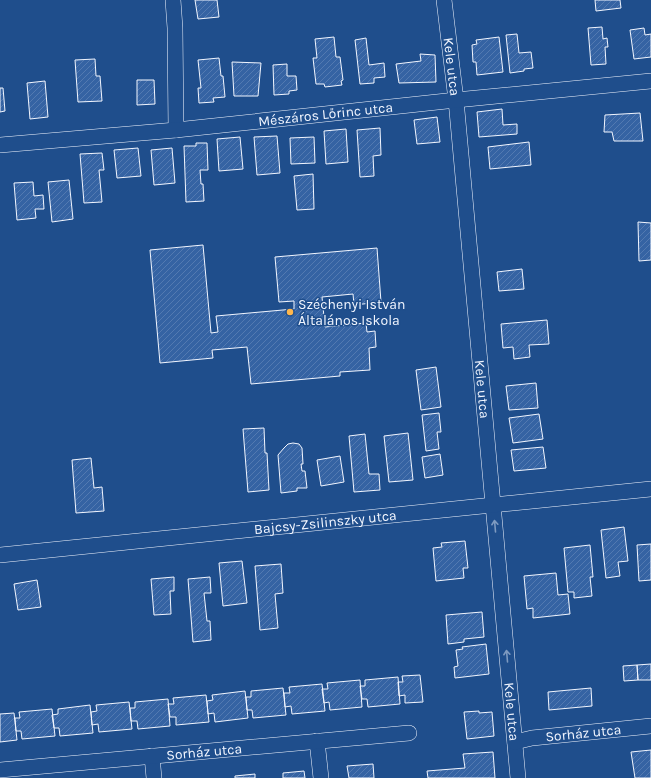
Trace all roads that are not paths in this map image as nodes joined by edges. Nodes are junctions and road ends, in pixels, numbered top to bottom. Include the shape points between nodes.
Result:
1 (173, 0) edge
2 (444, 0) edge
3 (651, 81) edge
4 (456, 100) junction
5 (176, 130) junction
6 (0, 145) edge
7 (651, 489) edge
8 (493, 506) junction
9 (0, 555) edge
10 (651, 726) edge
11 (409, 733) dead end
12 (317, 741) junction
13 (515, 742) junction
14 (152, 756) junction
15 (0, 770) edge
16 (154, 778) edge
17 (321, 778) edge
18 (518, 778) edge

1 - 5 street
2 - 4 street, Kele utca
3 - 4 street, Mészáros Lőrinc utca
4 - 5 street, Mészáros Lőrinc utca
4 - 8 street, Kele utca
5 - 6 street, Mészáros Lőrinc utca
7 - 8 street, Bajcsy-Zsilinszky utca
8 - 9 street, Bajcsy-Zsilinszky utca
13 -> 8 street, Kele utca
10 - 13 street, Sorház utca
11 - 12 street, Sorház utca
12 - 14 street, Sorház utca
12 - 17 street
13 - 18 street, Kele utca
14 - 15 street, Sorház utca
14 - 16 street

